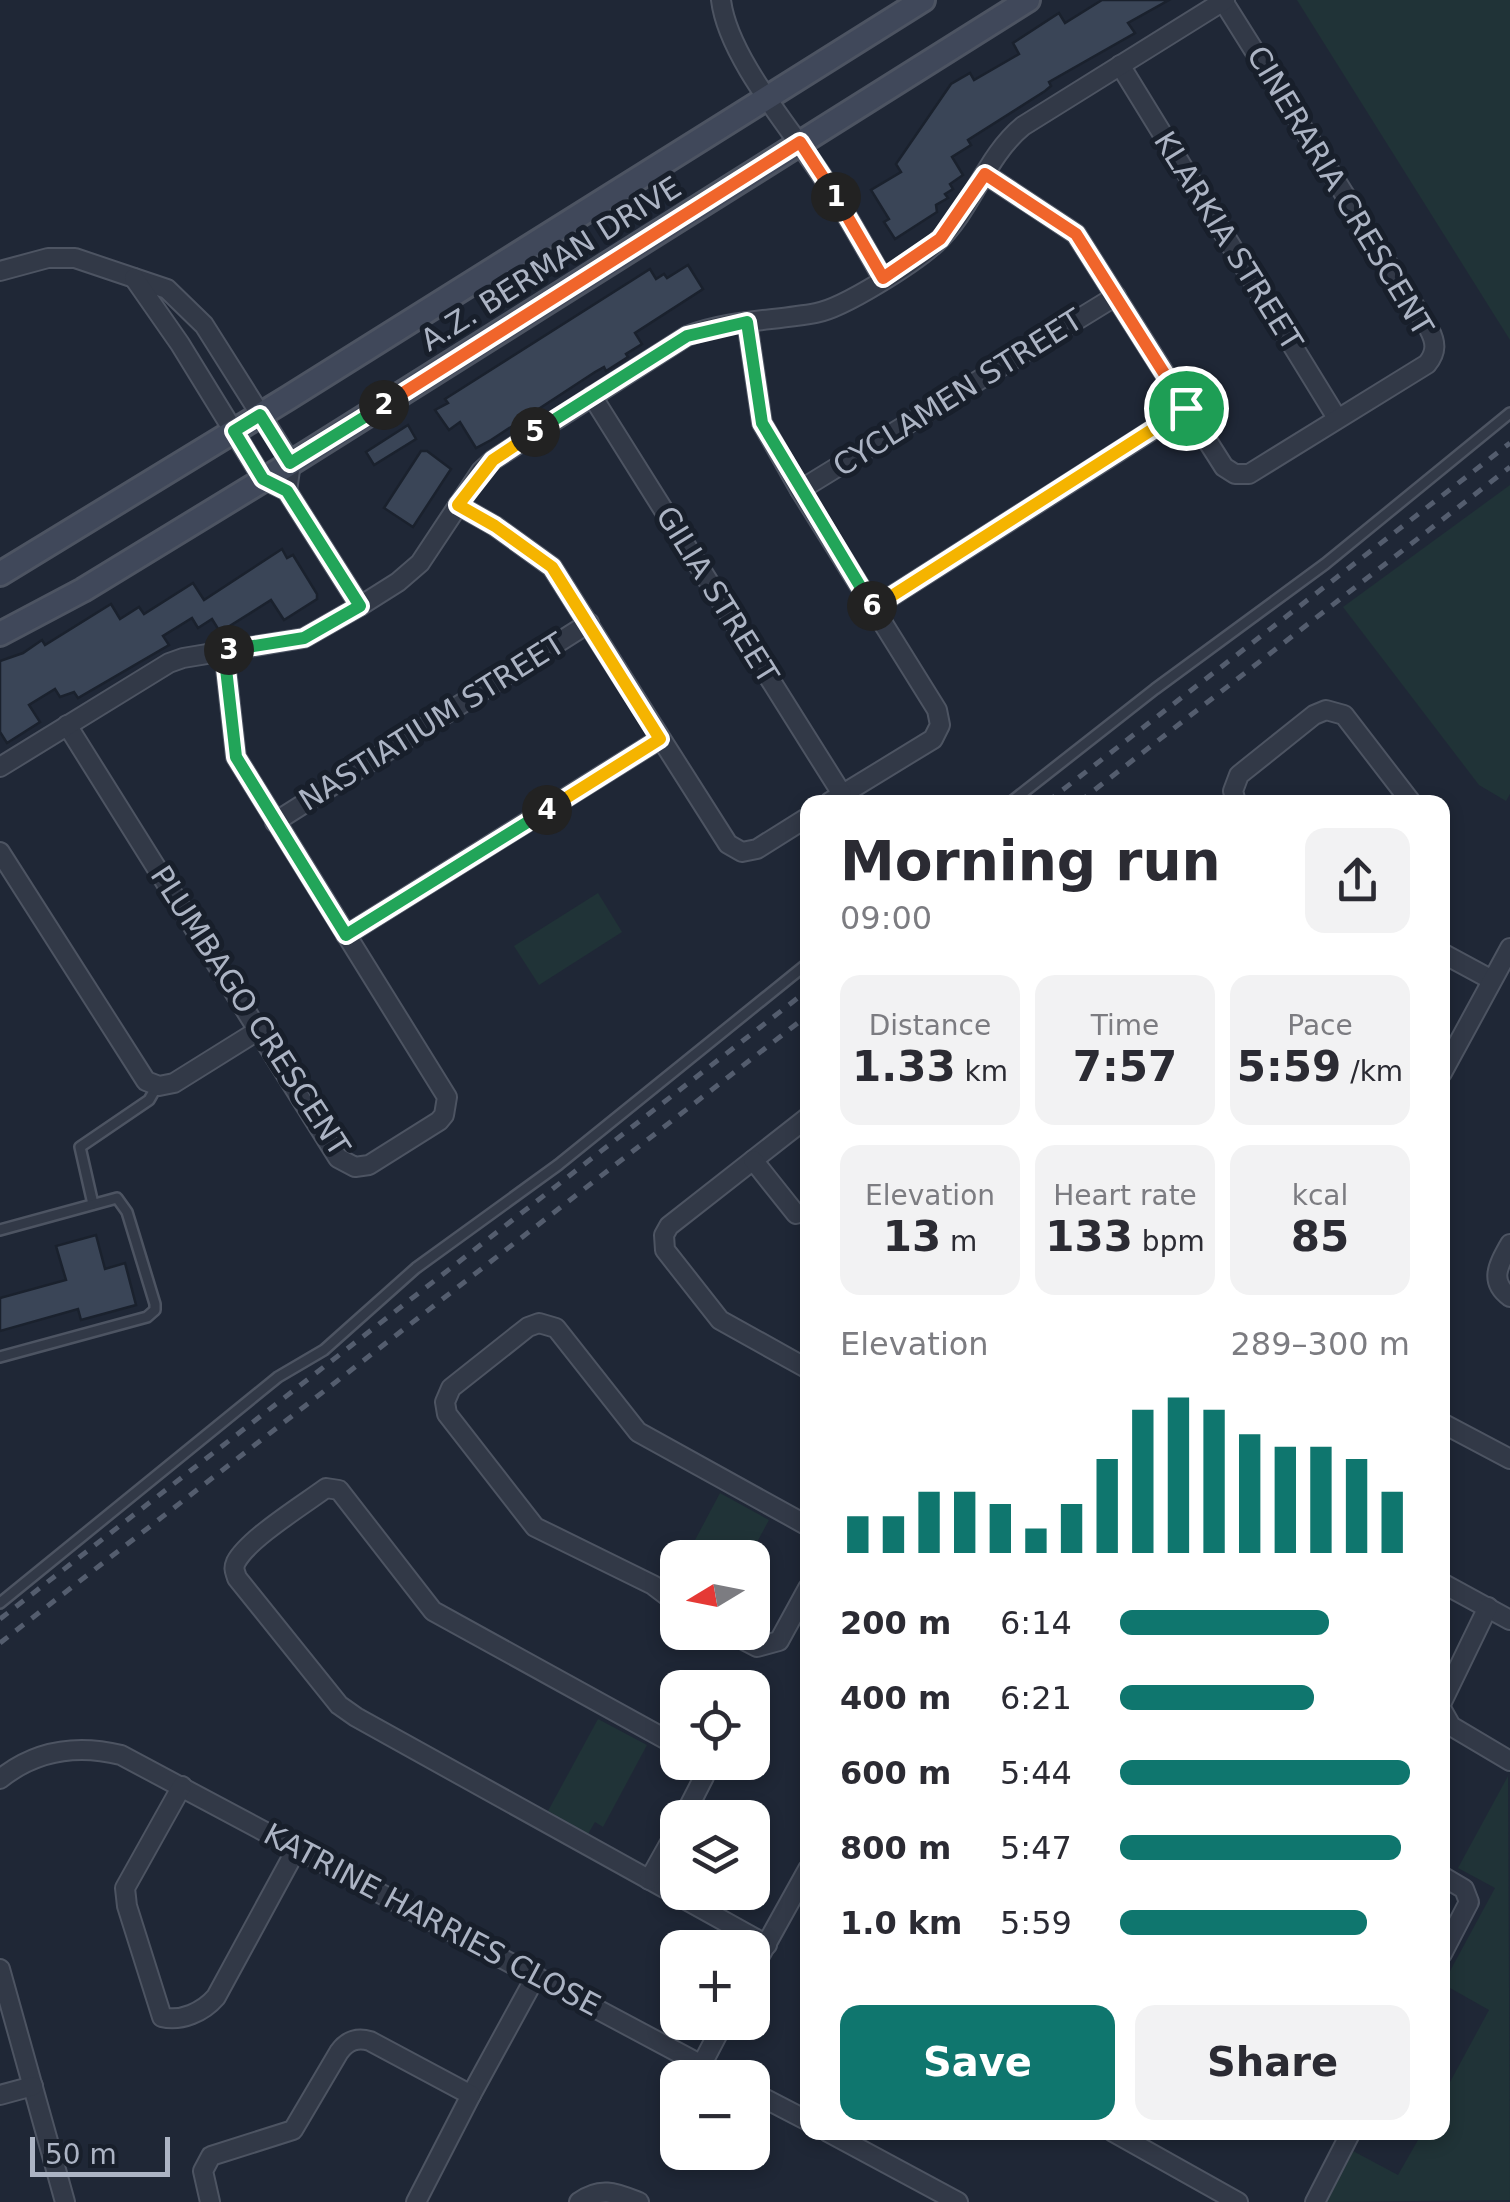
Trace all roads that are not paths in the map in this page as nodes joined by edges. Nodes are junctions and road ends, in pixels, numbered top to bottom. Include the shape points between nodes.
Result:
1 (720, 0) edge
2 (923, 0) edge
3 (1028, 0) edge
4 (1224, 0) edge
5 (1120, 65) junction
6 (767, 99) junction
7 (800, 142) junction
8 (985, 174) junction
9 (0, 271) edge
10 (134, 278) junction
11 (883, 278) junction
12 (1116, 296) junction
13 (747, 322) junction
14 (592, 396) junction
15 (1186, 408) junction
16 (1510, 413) edge
17 (260, 415) junction
18 (1337, 418) junction
19 (234, 431) junction
20 (290, 463) junction
21 (263, 479) junction
22 (800, 490) junction
23 (287, 491) junction
24 (458, 505) junction
25 (0, 574) edge
26 (360, 606) junction
27 (873, 608) junction
28 (589, 623) junction
29 (0, 634) edge
30 (224, 651) junction
31 (67, 725) junction
32 (660, 739) junction
33 (0, 767) edge
34 (834, 795) edge
35 (841, 795) edge
36 (1021, 795) edge
37 (1234, 795) edge
38 (1406, 795) edge
39 (275, 822) junction
40 (800, 822) edge
41 (0, 852) edge
42 (346, 935) junction
43 (1510, 948) edge
44 (1450, 958) edge
45 (800, 969) edge
46 (1492, 980) junction
47 (258, 1030) junction
48 (1450, 1058) edge
49 (157, 1086) junction
50 (800, 1124) edge
51 (754, 1160) junction
52 (92, 1204) junction
53 (796, 1214) dead end
54 (0, 1230) edge
55 (1510, 1244) edge
56 (1510, 1297) edge
57 (0, 1357) edge
58 (800, 1365) edge
59 (1450, 1427) edge
60 (1510, 1460) edge
61 (800, 1522) edge
62 (1450, 1587) edge
63 (660, 1590) edge
64 (0, 1603) edge
65 (800, 1603) edge
66 (1488, 1607) junction
67 (1510, 1620) edge
68 (770, 1643) edge
69 (1450, 1689) edge
70 (1450, 1724) edge
71 (660, 1736) edge
72 (1510, 1760) edge
73 (0, 1779) edge
74 (182, 1786) junction
75 (297, 1848) junction
76 (660, 1860) edge
77 (649, 1880) junction
78 (1450, 1881) edge
79 (800, 1883) edge
80 (740, 1930) edge
81 (770, 1937) edge
82 (1450, 1938) edge
83 (0, 1969) edge
84 (536, 1976) junction
85 (694, 2060) edge
86 (33, 2086) junction
87 (0, 2095) edge
88 (471, 2095) junction
89 (770, 2101) edge
90 (800, 2117) edge
91 (843, 2140) edge
92 (1127, 2140) edge
93 (1347, 2140) edge
94 (65, 2202) edge
95 (210, 2202) edge
96 (416, 2202) edge
97 (580, 2202) edge
98 (639, 2202) edge
99 (958, 2202) edge
100 (1238, 2202) edge
101 (1315, 2202) edge

1 - 6 street
2 - 6 main road, A.Z. BERMAN DRIVE
3 - 7 main road, A.Z. BERMAN DRIVE
4 - 5 street
4 - 18 street, CINERARIA CRESCENT via 1435,340 1427,364
5 - 8 street via 1023,126
5 - 18 street, KLARKIA STREET
6 - 7 street
6 - 17 main road, A.Z. BERMAN DRIVE
7 - 11 street
7 - 20 main road, A.Z. BERMAN DRIVE
8 - 11 street via 940,239
8 - 12 street, CINERARIA CRESCENT via 1076,234
9 - 10 street via 75,258
10 - 17 street via 186,305
10 - 19 street
11 - 13 street via 832,309
12 - 15 street, CINERARIA CRESCENT
12 - 22 street, CYCLAMEN STREET
13 - 14 street via 687,336
13 - 22 street via 762,423
14 - 24 street via 493,460
14 - 34 street, GILIA STREET
15 - 18 street, CINERARIA CRESCENT via 1235,474 1249,474
15 - 27 street
16 - 36 lane via 1326,564
17 - 19 main road, A.Z. BERMAN DRIVE
17 - 20 street
19 - 21 street
19 - 25 main road, A.Z. BERMAN DRIVE
20 - 21 main road, A.Z. BERMAN DRIVE
20 - 23 street
21 - 23 street
21 - 29 main road, A.Z. BERMAN DRIVE
22 - 27 street
23 - 26 street
24 - 26 street via 412,572
24 - 28 street via 552,567
26 - 30 street via 304,638
27 - 35 street via 940,725 933,739
28 - 32 street
28 - 39 street, NASTIATIUM STREET
30 - 31 street via 169,663
30 - 39 street, PLUMBAGO CRESCENT via 236,757
31 - 33 street
31 - 47 street, PLUMBAGO CRESCENT
32 - 40 street via 728,844 757,850
32 - 42 street
37 - 38 street via 1239,775 1314,715 1332,710 1344,716
39 - 42 street, PLUMBAGO CRESCENT
41 - 49 street via 146,1081
42 - 47 street, PLUMBAGO CRESCENT via 447,1097 439,1121 370,1165 346,1164
43 - 46 street
44 - 46 street
45 - 64 lane
46 - 48 street
47 - 49 street via 174,1083
49 - 52 lane via 149,1100 80,1146
50 - 51 street
51 - 53 street
51 - 58 street via 669,1226 665,1250 720,1320
52 - 54 lane
52 - 57 lane via 117,1198 124,1205 155,1310
55 - 56 street via 1496,1273
59 - 60 street
61 - 63 street via 638,1432 556,1328 540,1322 528,1327 450,1388 446,1414 535,1527
62 - 66 street
65 - 68 street via 779,1641
66 - 67 street
66 - 69 street
70 - 72 street
71 - 77 street via 433,1611 339,1490 326,1488 237,1560 236,1578 339,1705
73 - 74 street, KATRINE HARRIES CLOSE via 40,1754 106,1751
74 - 75 street, KATRINE HARRIES CLOSE
74 - 75 street via 125,1888 162,2017 198,2013 216,1997
75 - 84 street, KATRINE HARRIES CLOSE
76 - 77 street
77 - 80 street
78 - 82 street via 1464,1889 1468,1902
79 - 81 street
83 - 86 street
84 - 85 street, KATRINE HARRIES CLOSE
84 - 88 street
86 - 87 street
86 - 94 street
88 - 95 street via 370,2041 352,2040 293,2130 216,2152 206,2161
88 - 96 street
89 - 90 street
91 - 99 street
92 - 100 street
93 - 101 street
97 - 98 street via 602,2191

